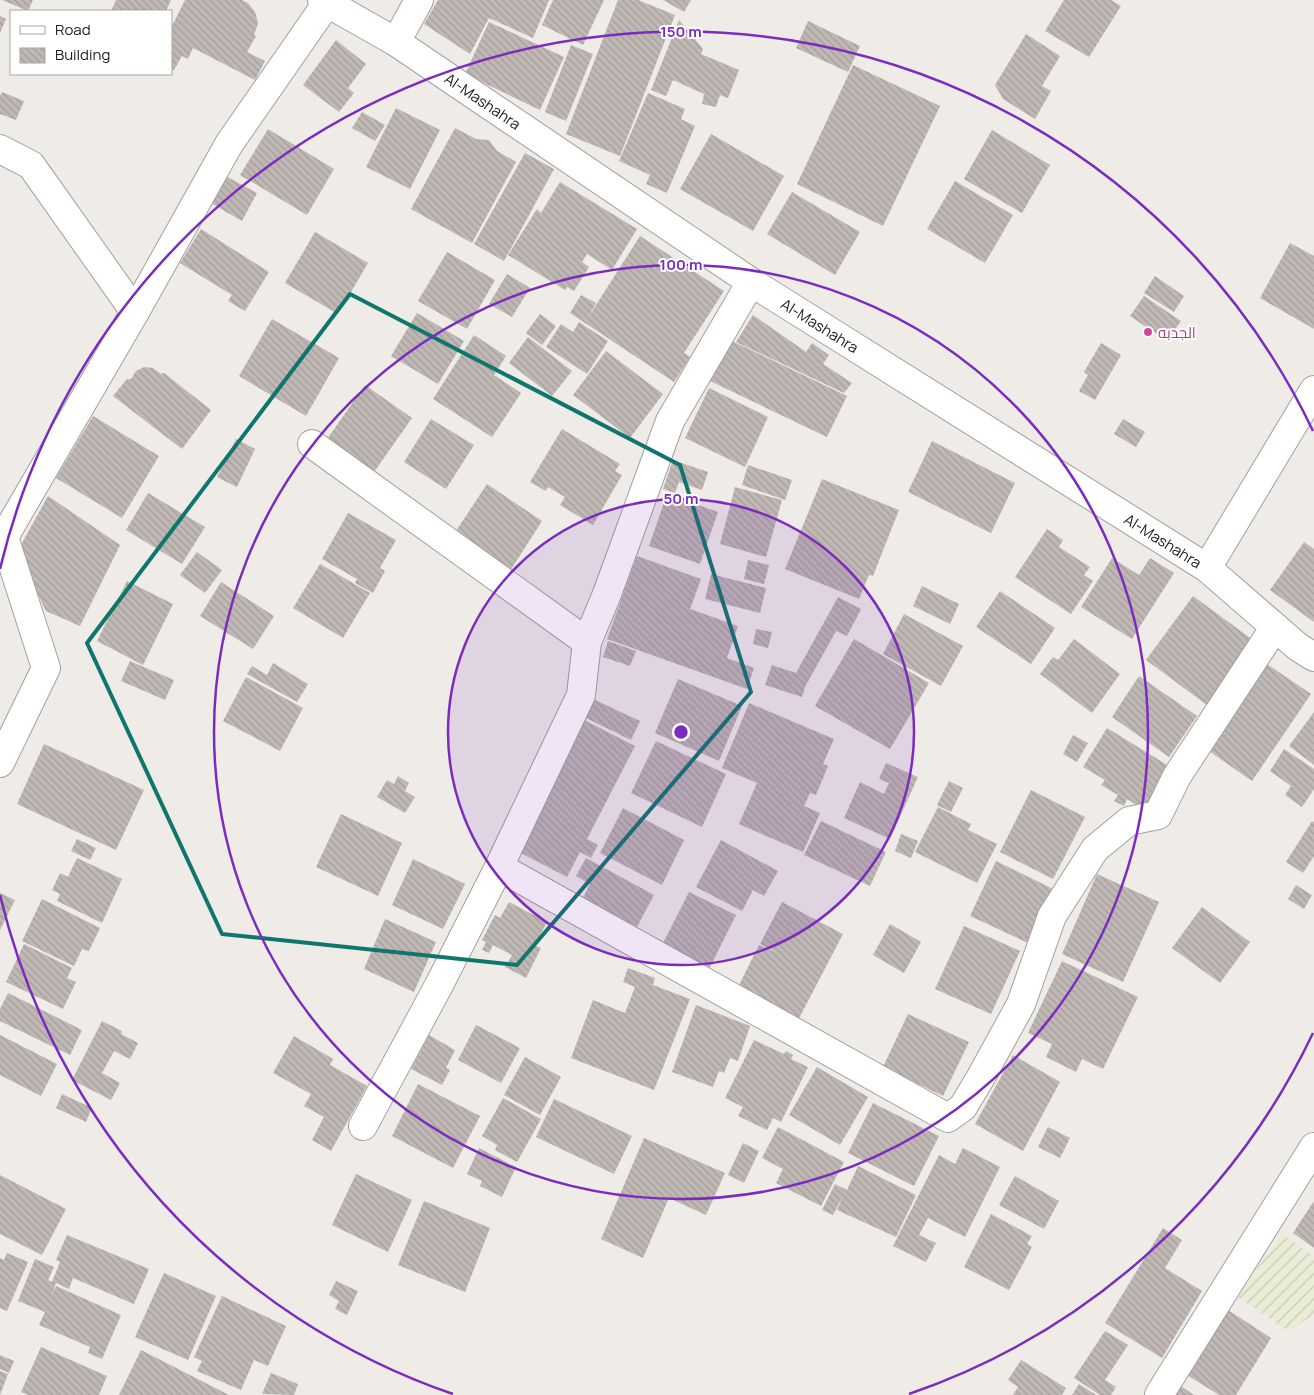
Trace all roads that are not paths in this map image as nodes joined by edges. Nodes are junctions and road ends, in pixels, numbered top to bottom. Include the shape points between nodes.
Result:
1 (419, 0) edge
2 (324, 1) edge
3 (396, 42) junction
4 (0, 149) edge
5 (751, 282) junction
6 (135, 312) junction
7 (1314, 390) edge
8 (312, 444) dead end
9 (1207, 568) junction
10 (1275, 627) junction
11 (587, 642) junction
12 (1314, 657) edge
13 (1, 760) edge
14 (498, 867) junction
15 (362, 1126) dead end
16 (1314, 1147) edge
17 (1159, 1395) edge

1 - 3 street
2 - 3 street, Al-Mashahra
2 - 6 street via 229,144
3 - 5 street, Al-Mashahra
4 - 6 street via 31,165
5 - 9 street, Al-Mashahra
5 - 11 street via 670,421
6 - 13 street via 4,536 46,668
7 - 9 street
8 - 11 street
9 - 10 street, Al-Mashahra
10 - 12 street, Al-Mashahra
10 - 14 street via 1177,776 1158,815 1129,821 1095,849 1052,916 1021,1004 963,1107 948,1118
11 - 14 street via 581,695
14 - 15 street via 438,987
16 - 17 street

